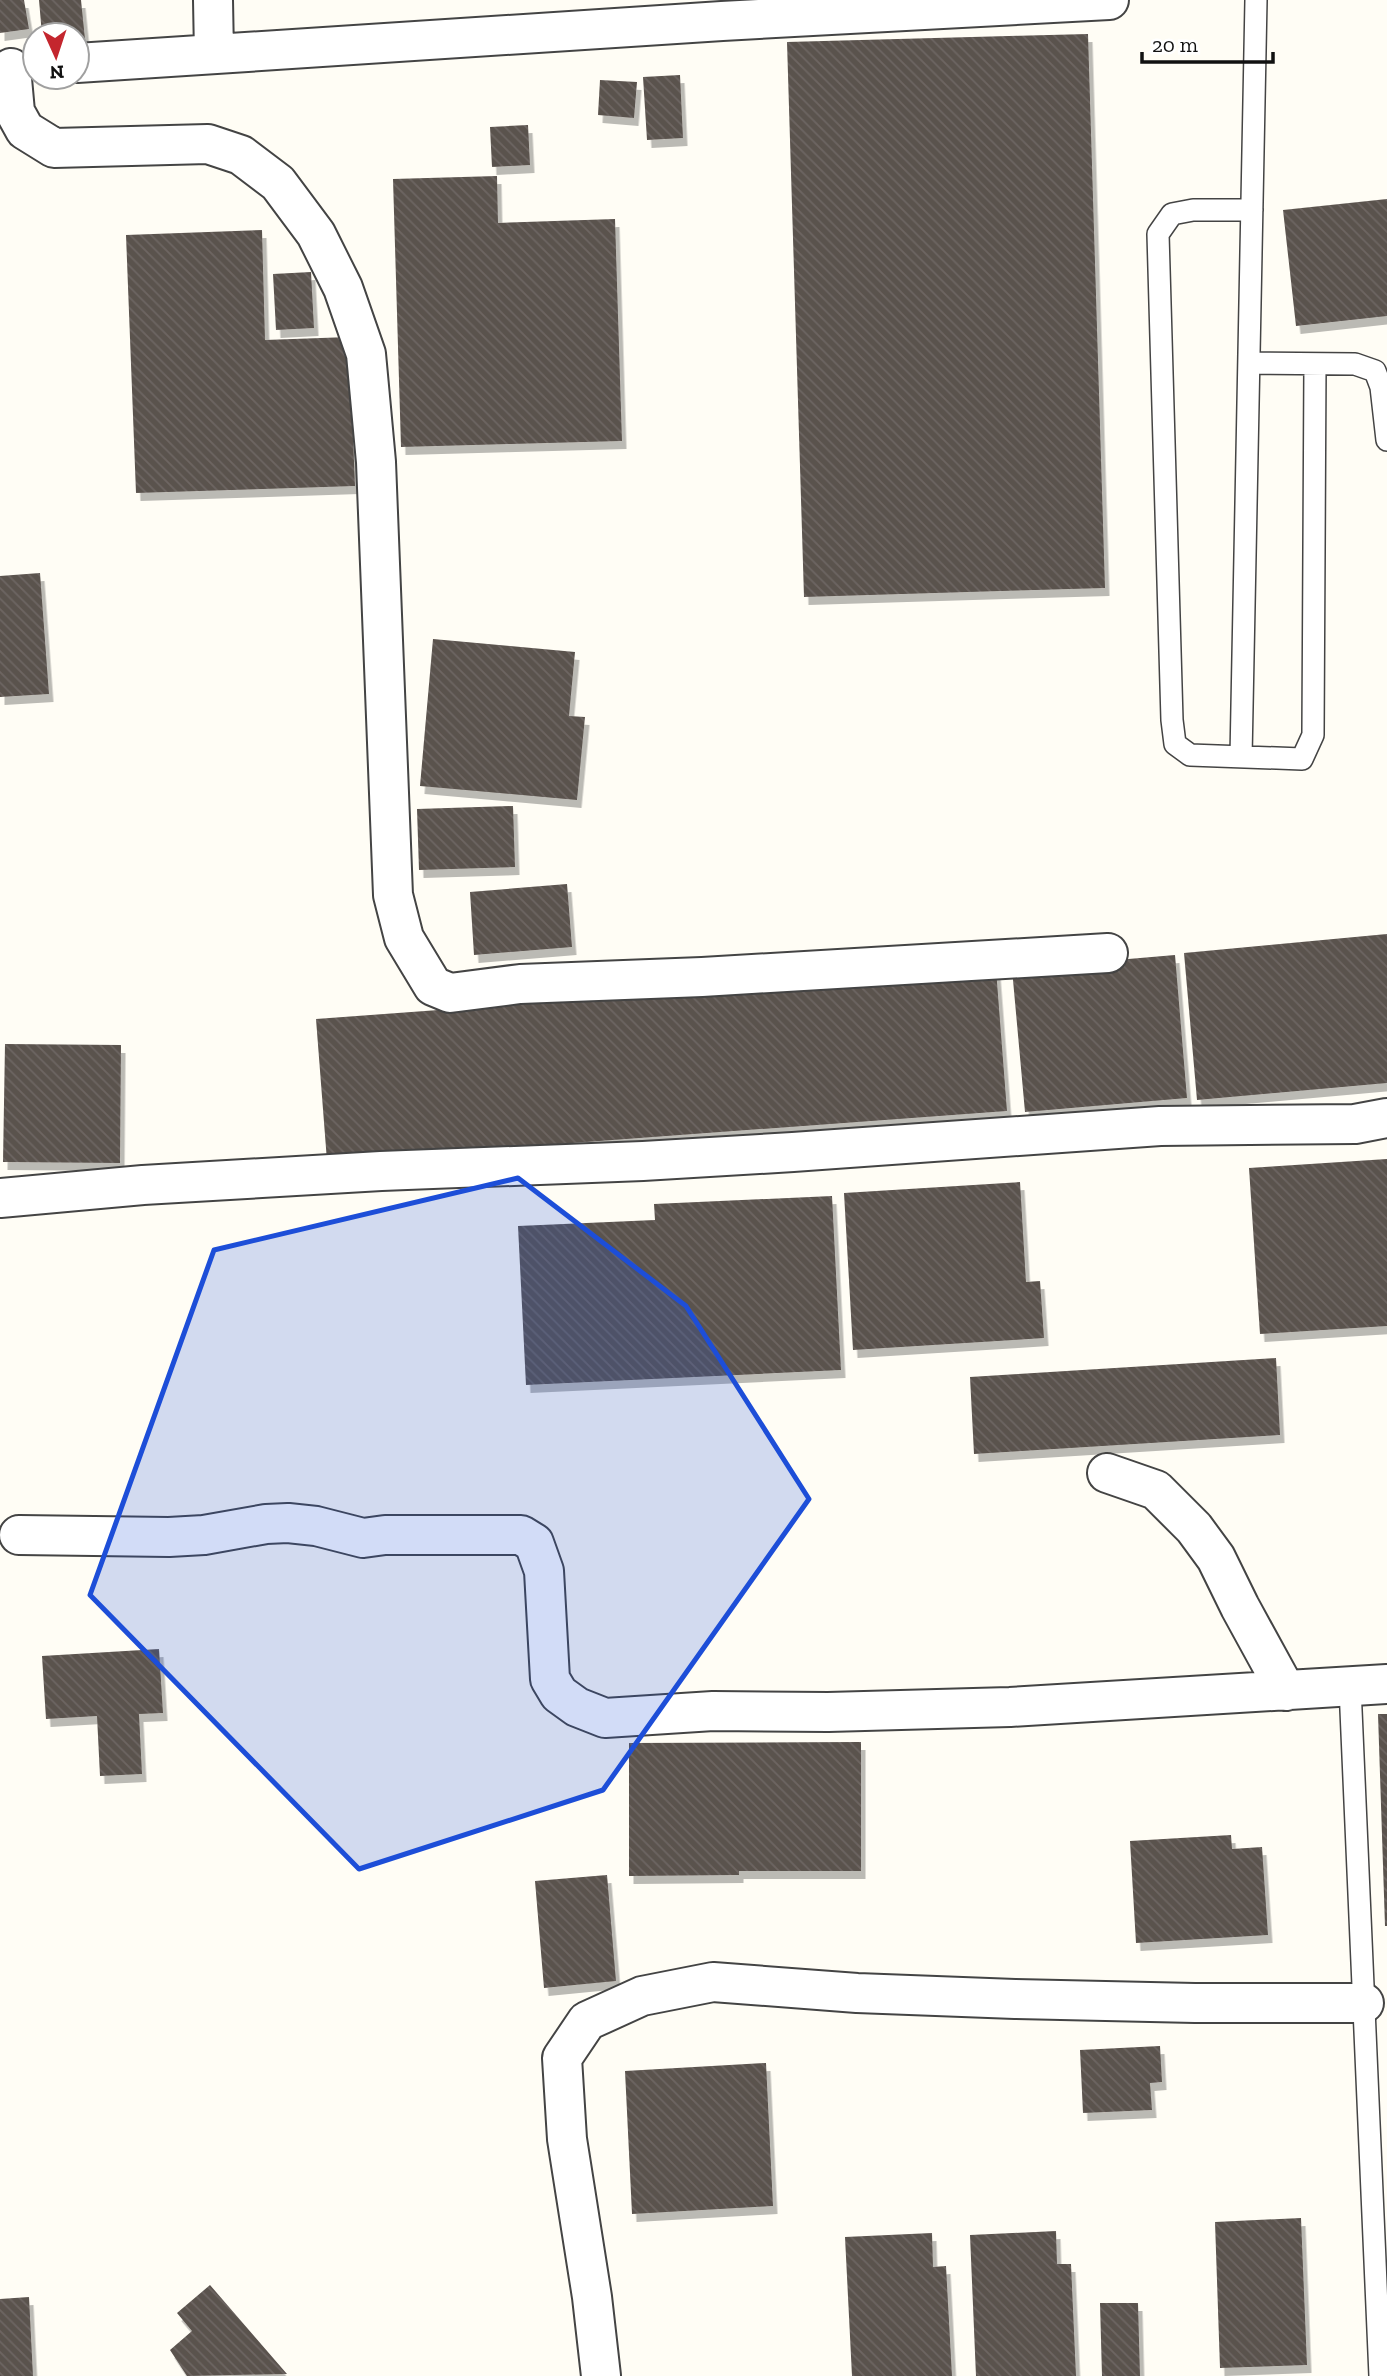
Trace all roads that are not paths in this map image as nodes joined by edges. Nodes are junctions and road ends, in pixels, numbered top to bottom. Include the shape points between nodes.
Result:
1 (213, 0) edge
2 (1109, 0) edge
3 (1256, 0) edge
4 (722, 10) edge
5 (214, 54) junction
6 (91, 62) edge
7 (16, 67) edge
8 (1252, 209) junction
9 (1250, 363) junction
10 (1315, 363) junction
11 (1387, 440) edge
12 (1241, 757) junction
13 (1108, 953) dead end
14 (1387, 1118) edge
15 (0, 1198) edge
16 (1107, 1473) dead end
17 (19, 1535) dead end
18 (1369, 1685) edge
19 (1286, 1691) junction
20 (1364, 2003) junction
21 (601, 2376) edge
22 (1380, 2376) edge

1 - 5 street
2 - 4 street
3 - 8 lane
4 - 5 street
5 - 6 street
7 - 13 street via 15,112 25,130 54,148 208,144 241,155 278,183 316,234 343,288 366,354 376,462 393,895 404,938 433,986 450,993 520,984
8 - 9 lane
8 - 12 lane via 1172,214 1158,234 1175,744 1190,755
9 - 10 lane
9 - 12 lane
10 - 11 lane via 1355,364 1375,371
10 - 12 lane via 1313,735 1302,759
14 - 15 street via 1355,1124 1160,1126 779,1153 156,1184
16 - 19 street via 1156,1490 1194,1528 1216,1558
17 - 19 street via 169,1537 288,1523 363,1538 521,1535 534,1543 544,1572 550,1679 559,1694 577,1707 605,1717 1010,1707
18 - 19 street
18 - 20 lane
20 - 21 street via 1015,1999 713,1982 642,1996 587,2021 562,2058 567,2139
20 - 22 lane

